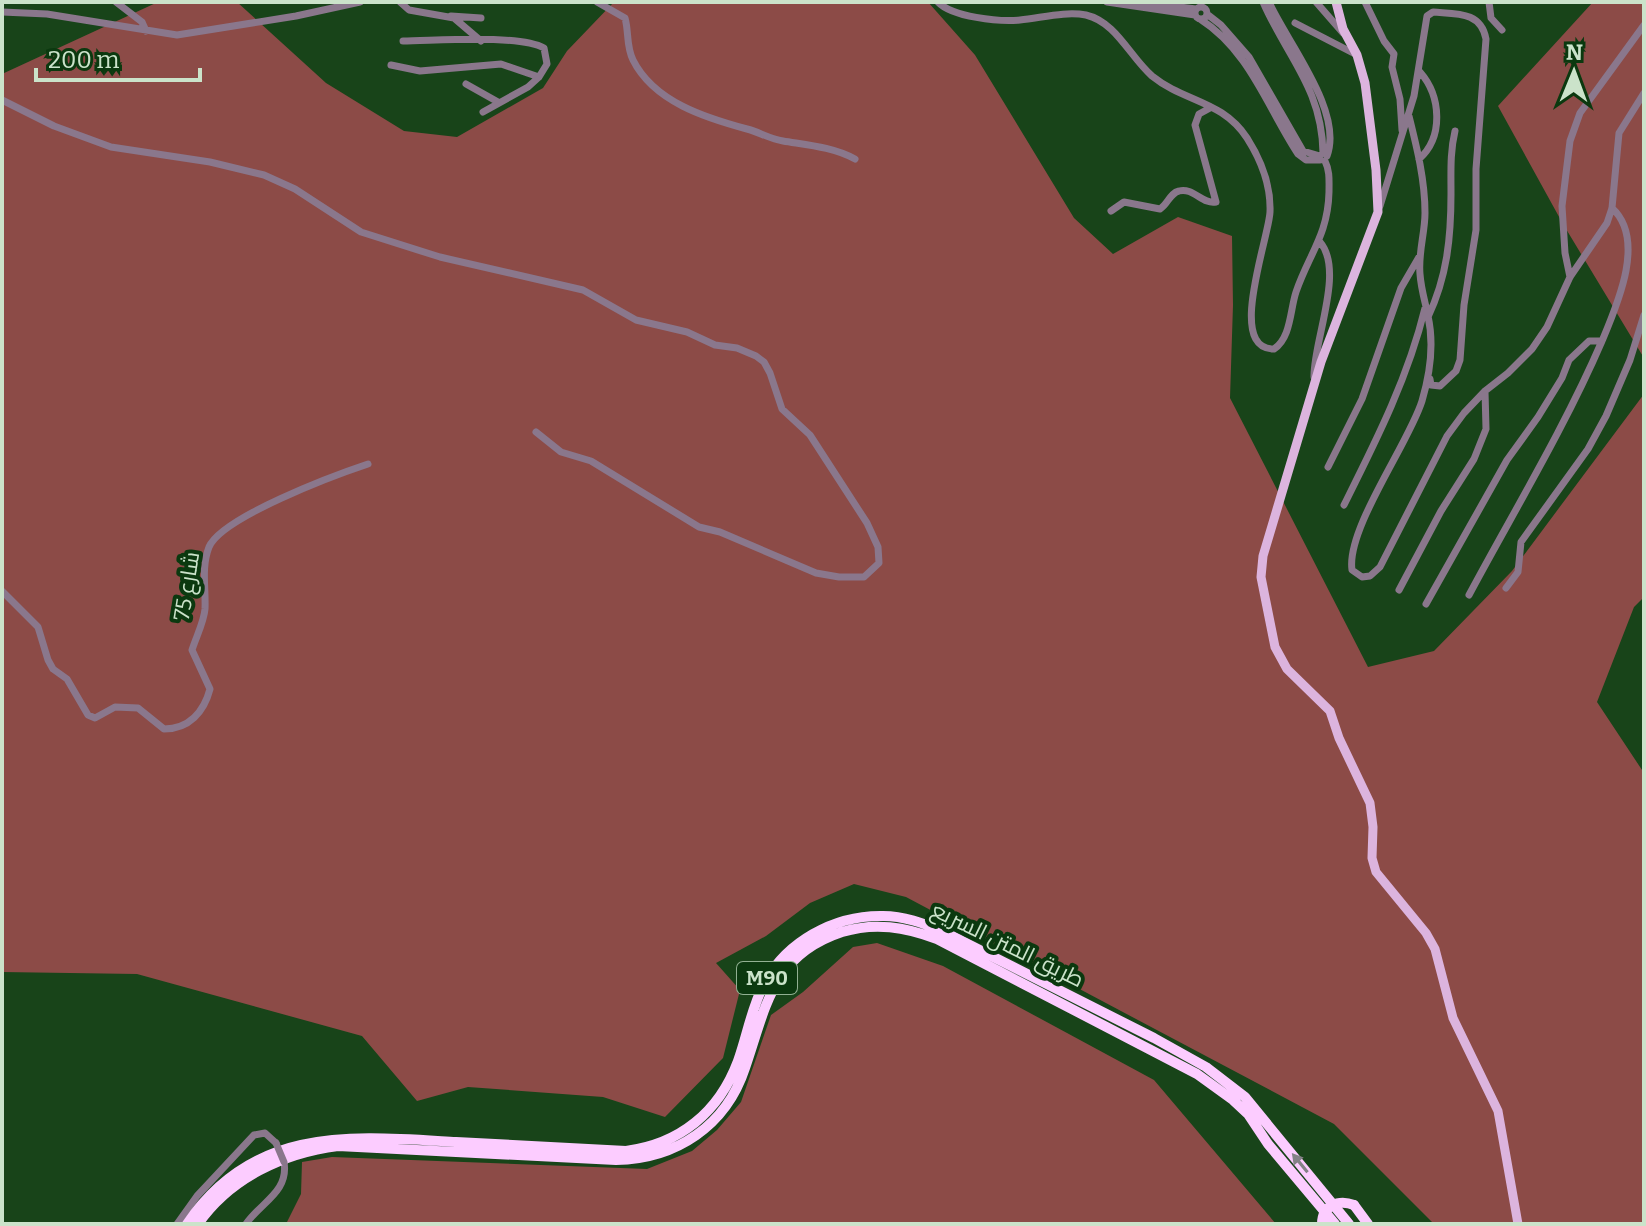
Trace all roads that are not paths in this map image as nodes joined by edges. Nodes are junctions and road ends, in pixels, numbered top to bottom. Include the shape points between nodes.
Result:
1 (116, 2) edge
2 (360, 2) edge
3 (400, 2) edge
4 (597, 2) edge
5 (938, 2) edge
6 (1107, 2) edge
7 (1138, 2) edge
8 (1263, 2) edge
9 (1269, 2) edge
10 (1316, 2) edge
11 (1336, 2) edge
12 (1365, 2) edge
13 (1489, 2) edge
14 (1201, 10) edge
15 (2, 12) edge
16 (449, 16) junction
17 (481, 18) dead end
18 (1295, 23) dead end
19 (1644, 25) edge
20 (1502, 30) dead end
21 (146, 31) junction
22 (1347, 37) junction
23 (403, 41) dead end
24 (481, 41) junction
25 (1357, 55) junction
26 (391, 65) dead end
27 (1420, 72) junction
28 (539, 77) junction
29 (1311, 83) junction
30 (466, 84) dead end
31 (1644, 93) edge
32 (2, 100) edge
33 (498, 102) junction
34 (1210, 108) junction
35 (483, 112) dead end
36 (1409, 116) junction
37 (1455, 131) dead end
38 (1402, 137) junction
39 (1323, 157) junction
40 (855, 159) dead end
41 (1419, 159) junction
42 (1612, 208) junction
43 (1111, 211) dead end
44 (1378, 212) junction
45 (1320, 242) junction
46 (1419, 256) junction
47 (1570, 277) junction
48 (1425, 307) junction
49 (1644, 315) edge
50 (1428, 317) junction
51 (1602, 341) junction
52 (1428, 373) junction
53 (1315, 383) junction
54 (1485, 391) junction
55 (536, 432) dead end
56 (368, 464) dead end
57 (1328, 467) dead end
58 (1344, 505) dead end
59 (1506, 588) dead end
60 (1399, 590) dead end
61 (2, 591) edge
62 (1469, 595) dead end
63 (1426, 604) dead end
64 (177, 1224) edge
65 (187, 1224) edge
66 (198, 1224) edge
67 (246, 1224) edge
68 (1322, 1224) edge
69 (1335, 1224) edge
70 (1349, 1224) edge
71 (1368, 1224) edge
72 (1518, 1224) edge

1 - 21 street
2 - 21 street via 186,34
3 - 16 street via 409,10
4 - 40 street via 623,16 635,65 680,105 770,138
5 - 34 street via 974,17 1097,18 1155,78
6 - 14 street
7 - 14 street
8 - 29 street
9 - 29 street
10 - 22 street
11 - 22 main road
12 - 38 street via 1394,54
13 - 20 street via 1491,18
14 - 39 street via 1256,77 1298,154 1306,160
15 - 21 street
16 - 17 street
16 - 24 street
18 - 25 street
19 - 47 street via 1580,113 1570,141 1562,206
22 - 25 main road
23 - 24 street
24 - 28 street via 544,48 547,64
25 - 44 main road via 1365,83
26 - 28 street via 420,71 501,64
27 - 36 street
27 - 41 street via 1431,89 1436,124 1434,143
27 - 52 street via 1430,13 1472,16 1483,27 1476,230 1460,360 1440,386 1431,385
28 - 33 street
29 - 39 street via 1325,129
30 - 33 street
31 - 42 street via 1619,133
32 - 55 street via 111,147 264,175 361,232 440,257 583,290 636,320 756,356 770,373 782,409 810,435 867,523 879,563 864,577 816,573 699,527 591,461 561,452
33 - 35 street
34 - 43 street via 1199,114 1195,125 1216,202 1181,190 1160,209 1124,202
34 - 45 street via 1223,111 1237,124 1257,154 1267,185 1270,215 1253,289 1253,336 1260,346 1274,349 1282,343 1296,292
36 - 38 street
36 - 41 street
37 - 50 street via 1450,246
38 - 44 street
39 - 45 street via 1329,171 1328,208
41 - 46 street via 1425,212
42 - 47 street
42 - 51 street via 1630,229 1631,261
44 - 53 main road
45 - 53 street via 1328,255 1329,277
46 - 48 street
46 - 57 street via 1401,288 1362,399
47 - 54 street via 1532,349
48 - 50 street
48 - 58 street via 1389,416
49 - 59 street via 1599,430 1521,542 1518,572
50 - 52 street
51 - 62 street via 1569,414
51 - 63 street via 1589,341 1569,360
52 - 54 street via 1417,416 1356,543 1352,570 1362,577 1380,567 1447,436
53 - 72 main road via 1261,563 1272,640 1287,669 1330,711 1370,803 1374,869 1435,949 1453,1018 1498,1111
54 - 60 street via 1486,429 1478,450
56 - 61 street, شارع 75 via 282,497 218,535 210,546 203,575 205,610 192,650 210,689 206,705 176,729 164,729 138,708 115,707 95,718 88,715 67,679 53,669 38,627
64 - 67 street, bridge via 248,1140 265,1133 276,1143 285,1175 281,1187
70 -> 65 highway, طريق المتن السريع / M90 via 1245,1097 1206,1067 942,931 919,921 882,916 825,927 777,963 757,998 726,1089 699,1122 670,1140 626,1151 382,1138 319,1140 247,1167 211,1194
66 - 69 highway, طريق المتن السريع / M90 via 223,1195 254,1172 319,1148 616,1160 666,1152 700,1133 725,1107 745,1069 767,999 794,959 831,936 885,926 937,939 1197,1074 1248,1114
68 - 71 highway, bridge via 1333,1204 1344,1202 1354,1205

